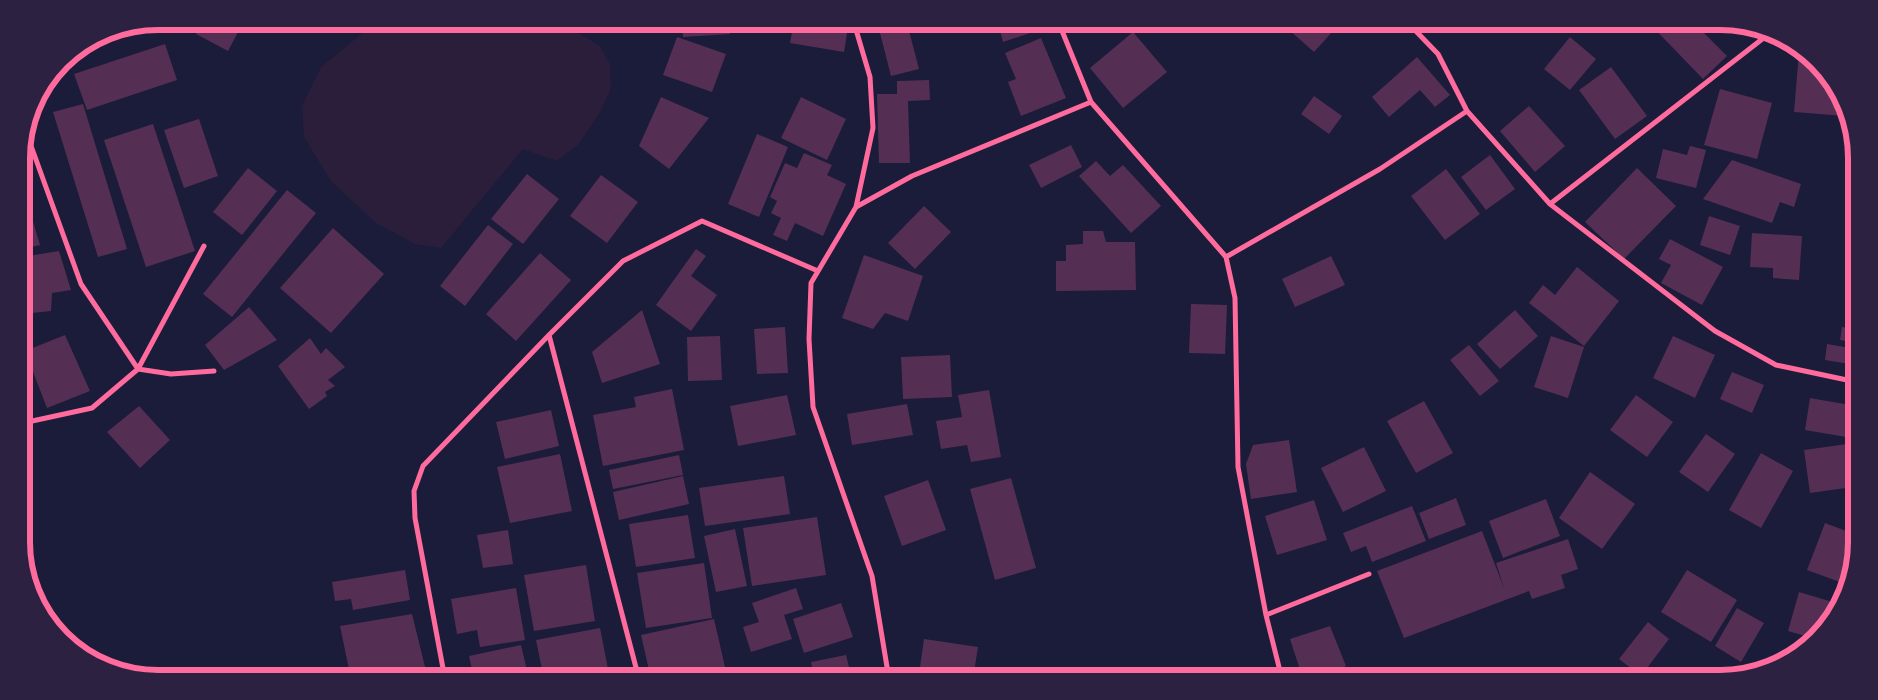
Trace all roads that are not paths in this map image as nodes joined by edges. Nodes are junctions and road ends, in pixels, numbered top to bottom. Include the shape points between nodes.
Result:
1 (1062, 30) edge
2 (1415, 30) edge
3 (857, 32) dead end
4 (1764, 38) edge
5 (1090, 102) junction
6 (1467, 111) junction
7 (31, 145) edge
8 (1550, 204) junction
9 (856, 207) junction
10 (204, 246) dead end
11 (1226, 257) junction
12 (818, 271) junction
13 (549, 335) junction
14 (138, 369) junction
15 (214, 371) dead end
16 (1848, 380) edge
17 (30, 421) edge
18 (1369, 574) dead end
19 (1266, 615) junction
20 (443, 670) edge
21 (637, 670) edge
22 (888, 670) edge
23 (1280, 670) edge

1 - 5 street
2 - 6 street via 1438,54
3 - 9 street via 870,77 872,128
4 - 8 street
5 - 9 street via 912,176
5 - 11 street
6 - 8 street
6 - 11 street via 1380,169
7 - 14 street via 81,284
8 - 16 street via 1715,332 1776,365
9 - 12 street
10 - 14 street
11 - 19 street via 1235,298 1238,467
12 - 13 street via 702,221 623,261
12 - 22 street via 811,283 809,339 813,407 872,576
13 - 20 street via 423,466 414,491 415,518
13 - 21 street
14 - 15 street via 171,374
14 - 17 street via 92,408
18 - 19 street
19 - 23 street

